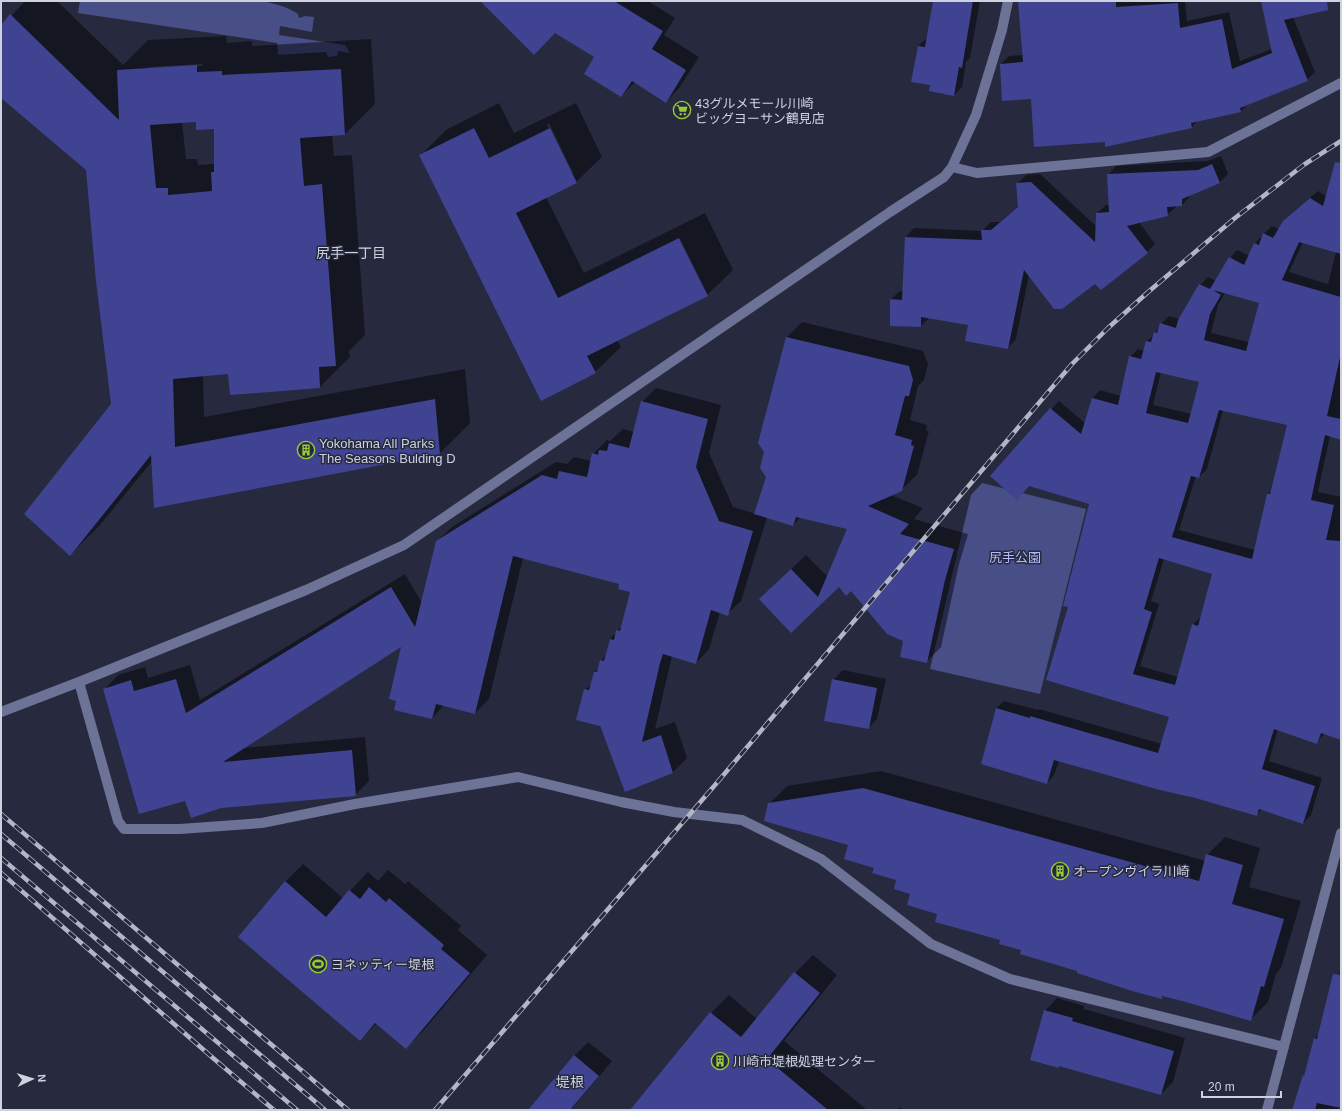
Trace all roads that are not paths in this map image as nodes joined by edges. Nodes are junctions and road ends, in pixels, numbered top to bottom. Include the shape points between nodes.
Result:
1 (1008, 1) edge
2 (1341, 83) edge
3 (952, 167) junction
4 (79, 682) junction
5 (1, 712) edge
6 (1341, 833) edge
7 (1284, 1047) junction
8 (1266, 1110) edge

1 - 3 street via 1002,30 976,115
2 - 3 street via 1208,152 977,173
3 - 4 street via 944,177 404,545 306,590
4 - 5 street
4 - 7 street via 118,821 124,829 180,829 262,823 355,804 518,777 620,802 674,812 742,820 821,859 931,944 1010,979
6 - 7 street
7 - 8 street

